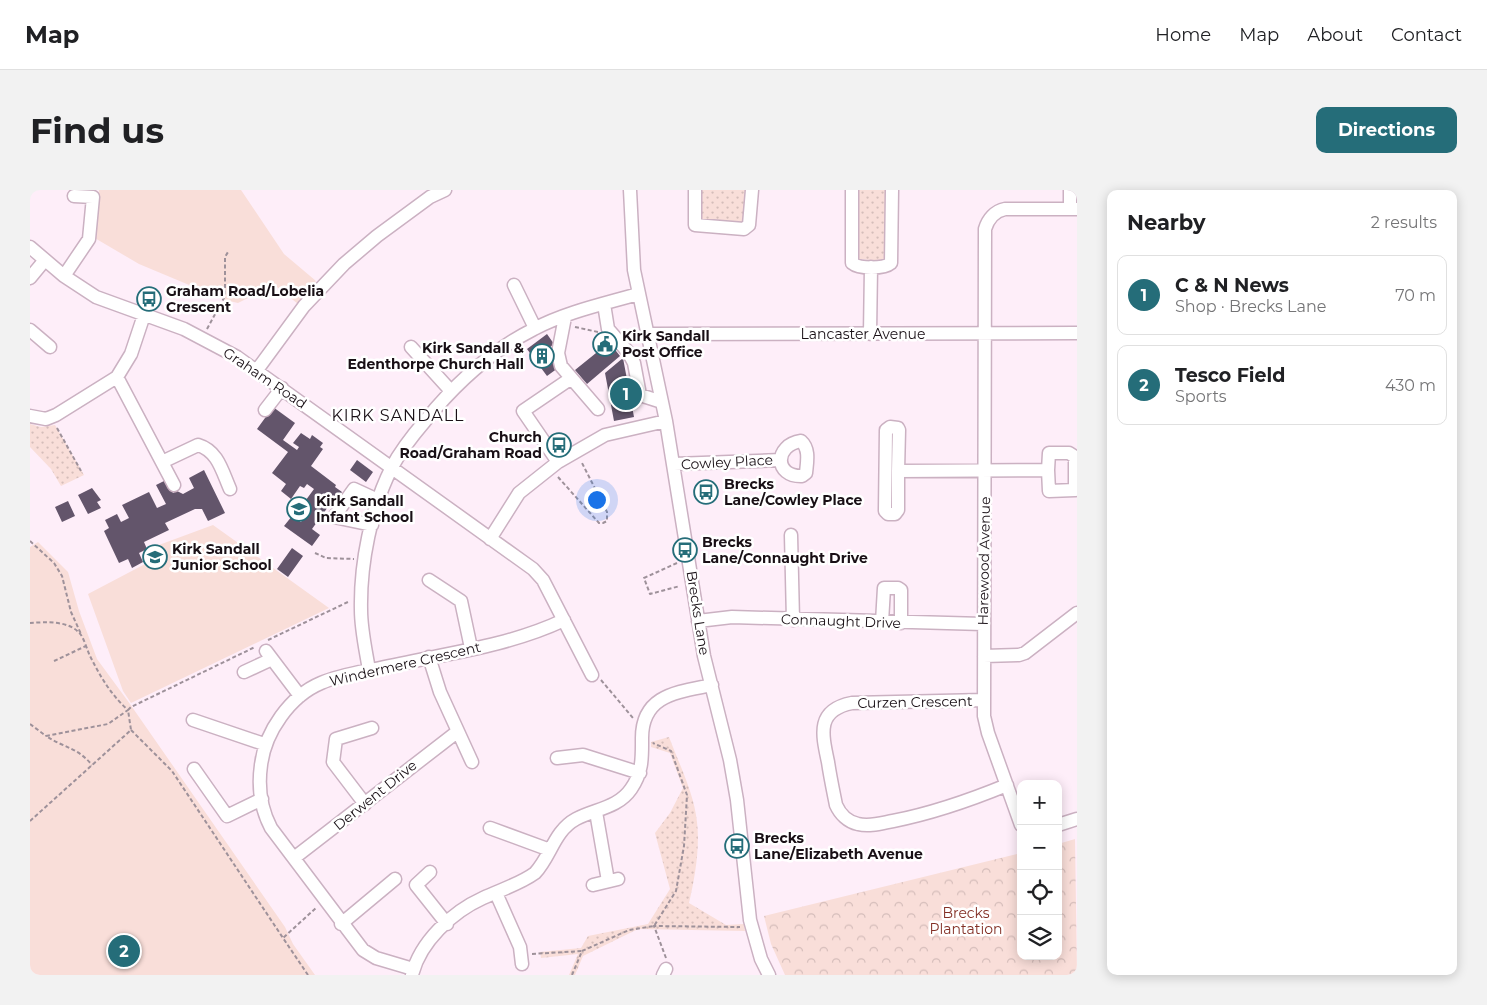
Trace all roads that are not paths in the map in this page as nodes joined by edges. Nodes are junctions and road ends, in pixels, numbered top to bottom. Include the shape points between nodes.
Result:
1 (445, 190) edge
2 (630, 190) edge
3 (695, 190) edge
4 (752, 190) edge
5 (852, 190) edge
6 (892, 190) edge
7 (1070, 190) edge
8 (74, 196) dead end
9 (1074, 209) edge
10 (30, 247) edge
11 (44, 261) junction
12 (871, 267) junction
13 (64, 276) junction
14 (30, 278) edge
15 (514, 285) dead end
16 (638, 294) junction
17 (604, 304) junction
18 (144, 315) junction
19 (564, 321) junction
20 (535, 328) junction
21 (647, 328) junction
22 (30, 330) edge
23 (1077, 333) edge
24 (870, 334) junction
25 (986, 334) junction
26 (50, 347) dead end
27 (411, 347) dead end
28 (256, 370) junction
29 (117, 378) junction
30 (570, 379) junction
31 (282, 388) junction
32 (450, 390) junction
33 (662, 402) junction
34 (598, 409) dead end
35 (265, 410) dead end
36 (30, 416) edge
37 (666, 421) junction
38 (781, 460) dead end
39 (162, 462) junction
40 (674, 464) junction
41 (554, 465) junction
42 (392, 467) junction
43 (985, 470) junction
44 (1048, 470) dead end
45 (898, 471) junction
46 (174, 485) dead end
47 (230, 489) dead end
48 (380, 500) junction
49 (372, 525) junction
50 (791, 535) dead end
51 (490, 539) junction
52 (429, 580) dead end
53 (1076, 615) edge
54 (564, 620) junction
55 (793, 620) junction
56 (698, 621) junction
57 (882, 622) junction
58 (901, 623) junction
59 (983, 624) junction
60 (471, 648) junction
61 (984, 656) junction
62 (429, 657) junction
63 (369, 670) junction
64 (244, 672) dead end
65 (592, 675) road end
66 (712, 685) junction
67 (300, 696) junction
68 (984, 700) junction
69 (193, 720) dead end
70 (372, 728) dead end
71 (457, 732) junction
72 (264, 744) junction
73 (557, 758) dead end
74 (472, 762) dead end
75 (194, 769) dead end
76 (640, 773) junction
77 (1006, 785) junction
78 (262, 799) junction
79 (365, 804) junction
80 (596, 812) junction
81 (1017, 814) edge
82 (1077, 819) edge
83 (1062, 823) edge
84 (490, 828) dead end
85 (550, 850) junction
86 (294, 858) junction
87 (430, 872) dead end
88 (395, 879) dead end
89 (592, 885) dead end
90 (496, 893) junction
91 (341, 924) junction
92 (447, 924) junction
93 (522, 959) road end
94 (413, 972) edge
95 (768, 975) edge

1 - 28 street via 409,212 344,264 304,306
2 - 16 street, Brecks Lane via 631,243
3 - 4 street via 695,225 744,229 749,225
5 - 12 street via 852,263
6 - 12 street via 891,263
7 - 9 street
8 - 13 street via 93,197 89,239
9 - 25 street, Harewood Avenue via 1005,209 998,211 987,223
10 - 11 street, Graham Road
11 - 13 street, Graham Road
11 - 14 street
12 - 24 street
13 - 18 street, Graham Road via 96,297
15 - 20 street
16 - 17 street
16 - 21 street, Brecks Lane
17 - 19 street
17 - 33 street via 608,329 634,363 640,395
18 - 28 street, Graham Road via 184,329
18 - 29 street via 131,354
19 - 20 street
19 - 30 street via 558,358
20 - 32 street via 481,362
21 - 24 street, Lancaster Avenue
21 - 33 street, Brecks Lane
22 - 26 street
23 - 25 street, Lancaster Avenue
24 - 25 street, Lancaster Avenue
25 - 43 street, Harewood Avenue
27 - 32 street
28 - 31 street, Graham Road
29 - 36 street via 46,419
29 - 39 street
30 - 34 street
30 - 41 street via 523,412
31 - 35 street
31 - 42 street, Graham Road
32 - 42 street
33 - 37 street, Brecks Lane
37 - 40 street, Brecks Lane
37 - 41 street via 605,435
38 - 40 street, Cowley Place
39 - 46 street
39 - 47 street via 198,445 208,448
40 - 56 street, Brecks Lane
41 - 51 street via 519,493
42 - 48 street
42 - 51 street, Graham Road
43 - 44 street
43 - 45 street
43 - 59 street, Harewood Avenue
45 - 45 street via 898,510 895,514 888,514 885,511 886,430 890,427 899,430
48 - 49 street
48 - 49 street via 354,489 334,517
49 - 63 street via 364,558 361,596
50 - 55 street
51 - 54 street, Graham Road via 533,569 543,580
52 - 60 street via 460,600
53 - 61 street via 1025,653
54 - 60 street, Windermere Crescent via 513,640
54 - 65 street, Graham Road
55 - 56 street, Connaught Drive via 732,617
55 - 57 street, Connaught Drive
56 - 66 street, Brecks Lane
57 - 58 street, Connaught Drive
57 - 58 street via 884,588 898,588 901,590
58 - 59 street, Connaught Drive
59 - 61 street, Harewood Avenue
60 - 62 street, Windermere Crescent
61 - 68 street, Harewood Avenue
62 - 63 street, Windermere Crescent
62 - 71 street
63 - 67 street, Windermere Crescent via 321,683
64 - 67 street via 264,650
66 - 76 street via 665,696 650,710 643,730
66 - 95 street, Brecks Lane via 737,800 752,927
67 - 72 street, Windermere Crescent
68 - 77 street, Harewood Avenue via 985,726
68 - 77 street, Curzen Crescent via 852,703 837,707 827,717 822,735 836,805 850,821 866,826 937,812
69 - 72 street
70 - 79 street via 336,739 333,762
71 - 74 street
71 - 79 street, Derwent Drive
72 - 78 street, Windermere Crescent via 259,780
73 - 76 street via 583,755
75 - 78 street via 227,816
76 - 80 street via 623,798
77 - 81 street, Harewood Avenue
78 - 86 street, Windermere Crescent via 266,820
79 - 86 street, Derwent Drive
80 - 85 street via 567,826
80 - 89 street via 613,880
82 - 83 street
84 - 85 street
85 - 90 street via 535,873
86 - 91 street, Windermere Crescent
87 - 92 street via 416,885 428,908
88 - 91 street
90 - 92 street via 466,908
90 - 93 street
91 - 94 street, Windermere Crescent via 363,950
92 - 94 street via 423,947

